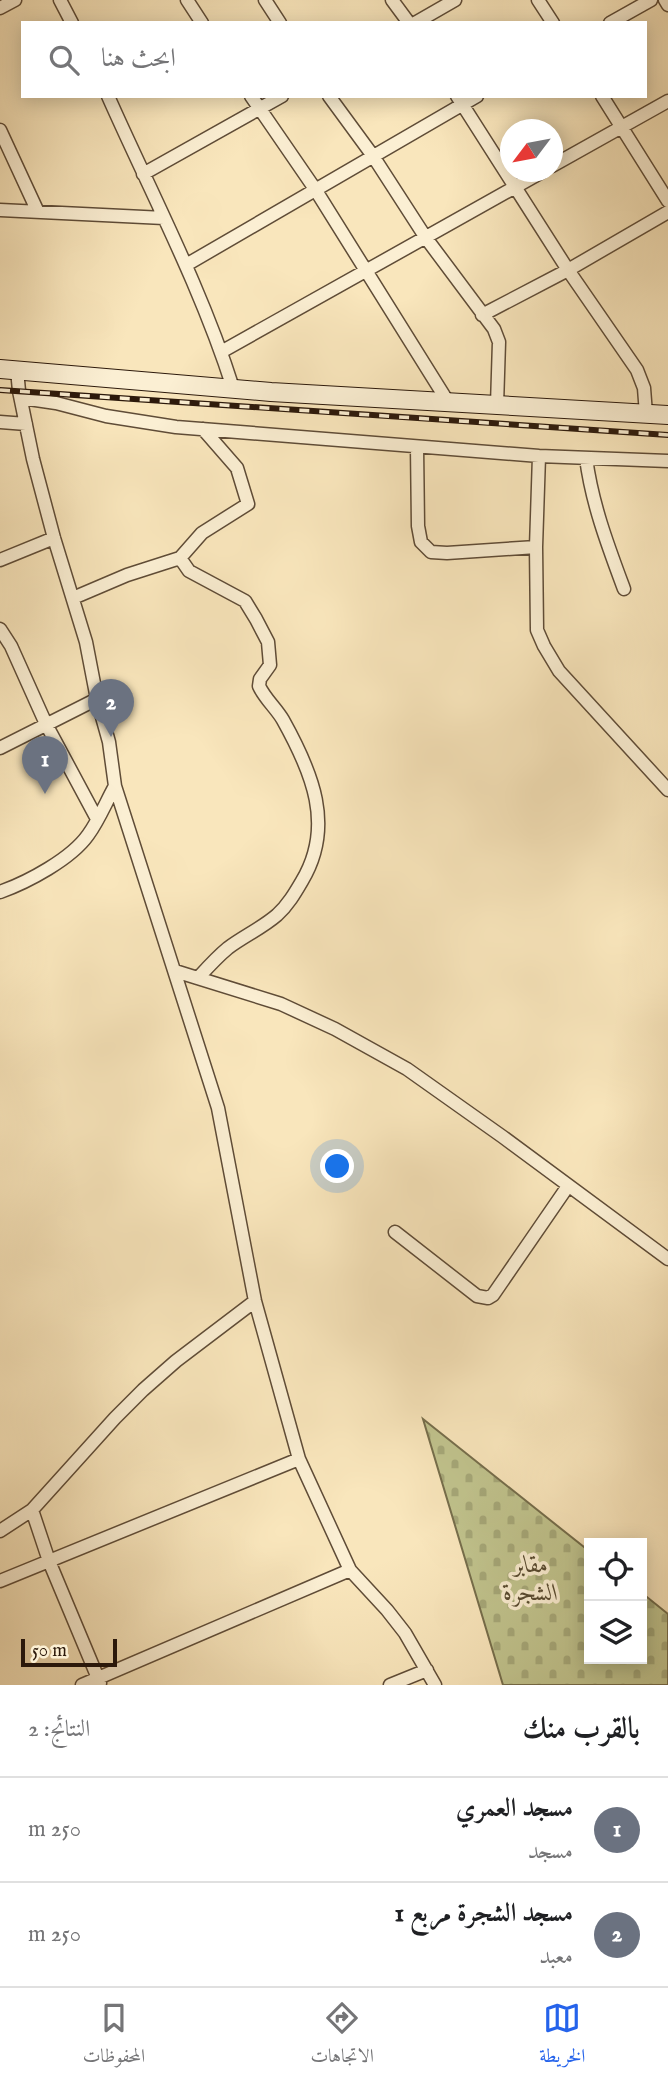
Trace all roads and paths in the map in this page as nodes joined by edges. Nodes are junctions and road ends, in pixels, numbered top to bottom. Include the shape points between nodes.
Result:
1 (15, 0) edge
2 (187, 0) edge
3 (265, 0) edge
4 (393, 0) edge
5 (455, 0) edge
6 (538, 0) edge
7 (651, 0) edge
8 (665, 0) edge
9 (64, 1) edge
10 (668, 5) edge
11 (0, 8) edge
12 (71, 21) edge
13 (201, 21) edge
14 (279, 21) edge
15 (408, 21) edge
16 (418, 21) edge
17 (552, 21) edge
18 (614, 21) edge
19 (109, 98) edge
20 (252, 98) edge
21 (278, 98) edge
22 (330, 98) edge
23 (603, 98) edge
24 (459, 100) edge
25 (668, 101) edge
26 (259, 108) junction
27 (622, 126) junction
28 (0, 130) edge
29 (373, 156) junction
30 (563, 160) edge
31 (143, 174) junction
32 (525, 182) edge
33 (516, 187) junction
34 (315, 190) junction
35 (668, 201) edge
36 (0, 210) edge
37 (37, 211) junction
38 (668, 212) edge
39 (164, 218) junction
40 (426, 237) junction
41 (186, 265) junction
42 (366, 270) junction
43 (568, 270) junction
44 (482, 315) junction
45 (221, 352) junction
46 (9, 370) edge
47 (233, 388) junction
48 (22, 398) junction
49 (448, 402) junction
50 (496, 405) junction
51 (646, 414) junction
52 (668, 415) edge
53 (0, 422) edge
54 (26, 424) junction
55 (203, 429) junction
56 (417, 447) junction
57 (539, 456) junction
58 (586, 458) junction
59 (668, 461) edge
60 (54, 538) junction
61 (536, 548) junction
62 (180, 558) junction
63 (0, 560) edge
64 (624, 589) dead end
65 (74, 598) junction
66 (0, 629) edge
67 (97, 699) junction
68 (46, 724) junction
69 (0, 748) edge
70 (115, 786) junction
71 (668, 790) edge
72 (97, 819) junction
73 (0, 892) edge
74 (176, 971) junction
75 (198, 978) junction
76 (568, 1186) junction
77 (395, 1232) dead end
78 (667, 1258) edge
79 (255, 1301) junction
80 (299, 1459) junction
81 (32, 1510) junction
82 (0, 1531) edge
83 (49, 1561) junction
84 (349, 1570) junction
85 (0, 1581) edge
86 (426, 1670) junction
87 (99, 1681) edge
88 (82, 1685) edge
89 (390, 1685) edge
90 (435, 1685) edge

1 - 11 street
2 - 13 street
3 - 14 street
4 - 15 street
5 - 16 street
6 - 17 street
7 - 18 street
8 - 10 street
9 - 12 street
19 - 31 street
20 - 26 street
21 - 26 street
22 - 29 street
23 - 27 street
24 - 29 street
24 - 33 street
25 - 27 street
26 - 31 street
26 - 34 street
27 - 30 street
27 - 35 street
28 - 37 street
29 - 34 street
29 - 40 street
31 - 39 street
32 - 33 street
33 - 40 street
33 - 43 street
34 - 41 street
34 - 42 street
36 - 37 street
37 - 39 street
38 - 43 street
39 - 41 street
40 - 42 street
40 - 44 street
41 - 45 street
42 - 45 street
42 - 49 street
43 - 44 street
43 - 51 street via 637,370
44 - 50 street via 499,342
45 - 47 street
46 - 47 street
46 - 48 street
47 - 49 street
48 - 54 street
48 - 55 street via 106,416
49 - 50 street
50 - 51 street
51 - 52 street
53 - 54 street
54 - 60 street
55 - 56 street
55 - 62 street via 237,468 248,504 202,533
56 - 57 street
56 - 61 street via 418,526 421,542 431,552
57 - 58 street
57 - 61 street
58 - 59 street
58 - 64 street via 600,527
60 - 63 street
60 - 65 street
61 - 71 street via 537,630 544,646 587,704
62 - 65 street
62 - 75 street via 189,571 246,601 256,619 268,642 270,665 259,686 294,741 318,804 320,825 317,850 291,900 228,948
65 - 67 street
66 - 68 street
67 - 68 street
67 - 70 street
68 - 69 street
68 - 72 street
70 - 72 street
70 - 74 street
72 - 73 street via 76,848
74 - 75 street
74 - 79 street via 218,1108
75 - 76 street via 281,1004 388,1058
76 - 77 street via 488,1298 477,1296
76 - 78 street
79 - 80 street
79 - 81 street via 143,1390
80 - 83 street
80 - 84 street
81 - 82 street
81 - 83 street
83 - 85 street
83 - 87 street
84 - 86 street via 405,1633
84 - 87 street
86 - 89 street
86 - 90 street
87 - 88 street

